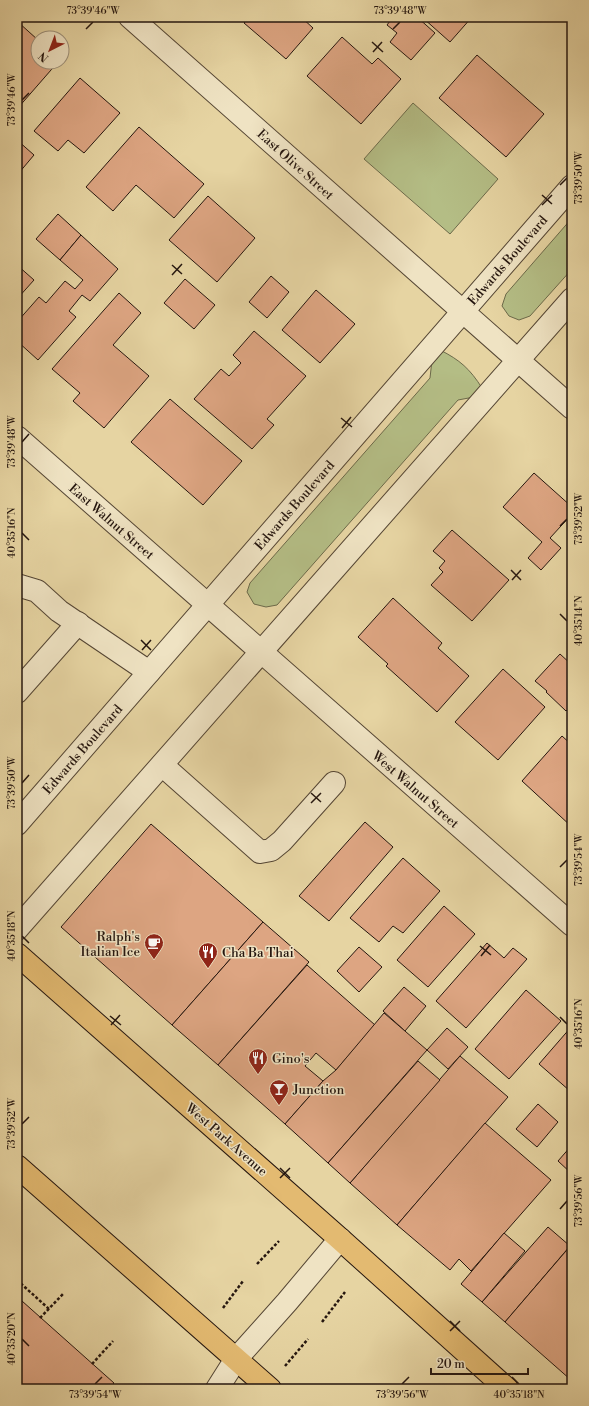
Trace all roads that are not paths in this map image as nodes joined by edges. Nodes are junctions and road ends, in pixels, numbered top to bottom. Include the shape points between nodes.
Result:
1 (130, 17) edge
2 (572, 186) edge
3 (572, 299) edge
4 (462, 312) junction
5 (518, 360) junction
6 (572, 408) edge
7 (17, 437) edge
8 (17, 585) edge
9 (207, 605) junction
10 (78, 623) junction
11 (261, 652) junction
12 (149, 672) junction
13 (17, 692) edge
14 (162, 765) junction
15 (334, 783) dead end
16 (17, 824) edge
17 (572, 925) edge
18 (17, 930) edge
19 (17, 954) edge
20 (17, 1166) edge
21 (340, 1238) junction
22 (236, 1359) junction
23 (217, 1389) edge
24 (270, 1389) edge
25 (507, 1389) edge

1 - 4 street, East Olive Street
2 - 4 street, Edwards Boulevard
3 - 5 street
4 - 5 street, East Olive Street
4 - 9 street, Edwards Boulevard
5 - 6 street, East Olive Street
5 - 11 street
7 - 9 street, East Walnut Street
8 - 10 street via 37,591
9 - 11 street, East Walnut Street
9 - 12 street, Edwards Boulevard
10 - 12 street
10 - 13 street
11 - 14 street
11 - 17 street, West Walnut Street
12 - 16 street, Edwards Boulevard
14 - 15 street via 260,852 271,850 282,841
14 - 18 street
19 - 21 highway, West Park Avenue
20 - 22 highway
21 - 22 street
21 - 25 highway, West Park Avenue
22 - 23 street
22 - 24 highway

